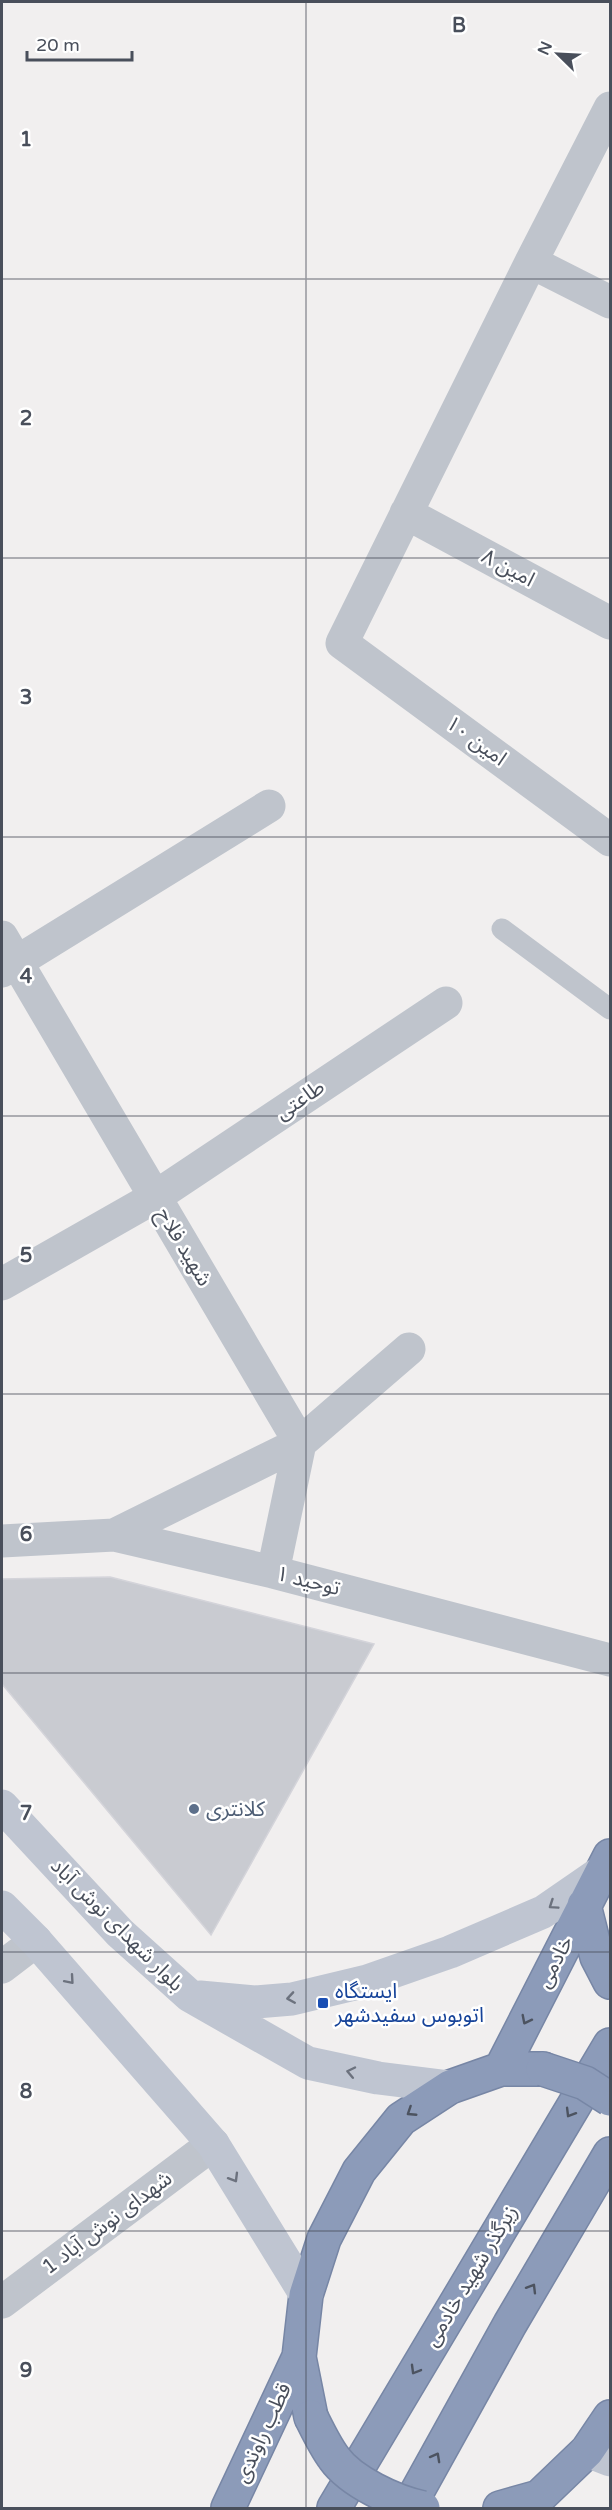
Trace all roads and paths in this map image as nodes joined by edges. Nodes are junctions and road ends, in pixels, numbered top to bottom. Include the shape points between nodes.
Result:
1 (610, 108) edge
2 (531, 262) junction
3 (610, 302) edge
4 (406, 513) junction
5 (610, 622) edge
6 (269, 806) dead end
7 (610, 840) edge
8 (502, 929) dead end
9 (7, 957) edge
10 (446, 1003) dead end
11 (610, 1009) edge
12 (154, 1197) junction
13 (2, 1284) edge
14 (409, 1349) dead end
15 (300, 1443) junction
16 (114, 1535) junction
17 (2, 1541) edge
18 (273, 1572) junction
19 (610, 1660) edge
20 (2, 1806) edge
21 (606, 1864) edge
22 (584, 1905) junction
23 (2, 1907) edge
24 (36, 1941) junction
25 (2, 1967) edge
26 (604, 1970) edge
27 (190, 1996) junction
28 (610, 2045) edge
29 (501, 2069) junction
30 (450, 2087) junction
31 (610, 2099) edge
32 (213, 2144) junction
33 (610, 2154) edge
34 (306, 2295) junction
35 (2, 2302) edge
36 (298, 2357) junction
37 (610, 2417) edge
38 (599, 2456) edge
39 (535, 2503) edge
40 (228, 2508) edge
41 (334, 2508) edge
42 (408, 2508) edge
43 (423, 2508) edge
44 (500, 2508) edge

1 - 2 street
2 - 3 street
2 - 4 street
4 - 5 street, امین ۸
4 - 7 street, امین ۱۰ via 342,643
6 - 9 street
8 - 11 lane
9 - 12 street, شهید فلاح
10 - 12 street, طاعتی
12 - 13 street, طاعتی
12 - 15 street, شهید فلاح
14 - 15 street
15 - 16 street
15 - 18 street
16 - 17 street, توحید ۱
16 - 18 street, توحید ۱
18 - 19 street, توحید ۱
20 - 27 main road, بلوار شهدای نوش آباد via 120,1933
21 - 22 highway, خادمی
21 -> 27 main road via 543,1912 367,1982 292,1999 256,2002
22 - 26 highway
22 -> 29 highway, خادمی
23 - 24 main road
24 - 25 street
24 -> 32 main road
30 -> 27 main road, بلوار شهدای نوش آباد via 378,2078 308,2062
28 -> 41 highway, زیرگذر شهید خادمی
29 - 30 highway
29 - 31 highway, bridge via 543,2069 585,2083
30 -> 34 highway via 401,2119 359,2171 324,2239
32 -> 34 main road
32 - 35 street, شهدای نوش آباد 1
42 -> 33 highway
34 - 36 highway
36 - 40 highway, قطب راوندی
36 - 43 highway, bridge via 311,2417 334,2459 397,2502
37 - 38 highway
38 - 39 highway
39 - 44 highway

